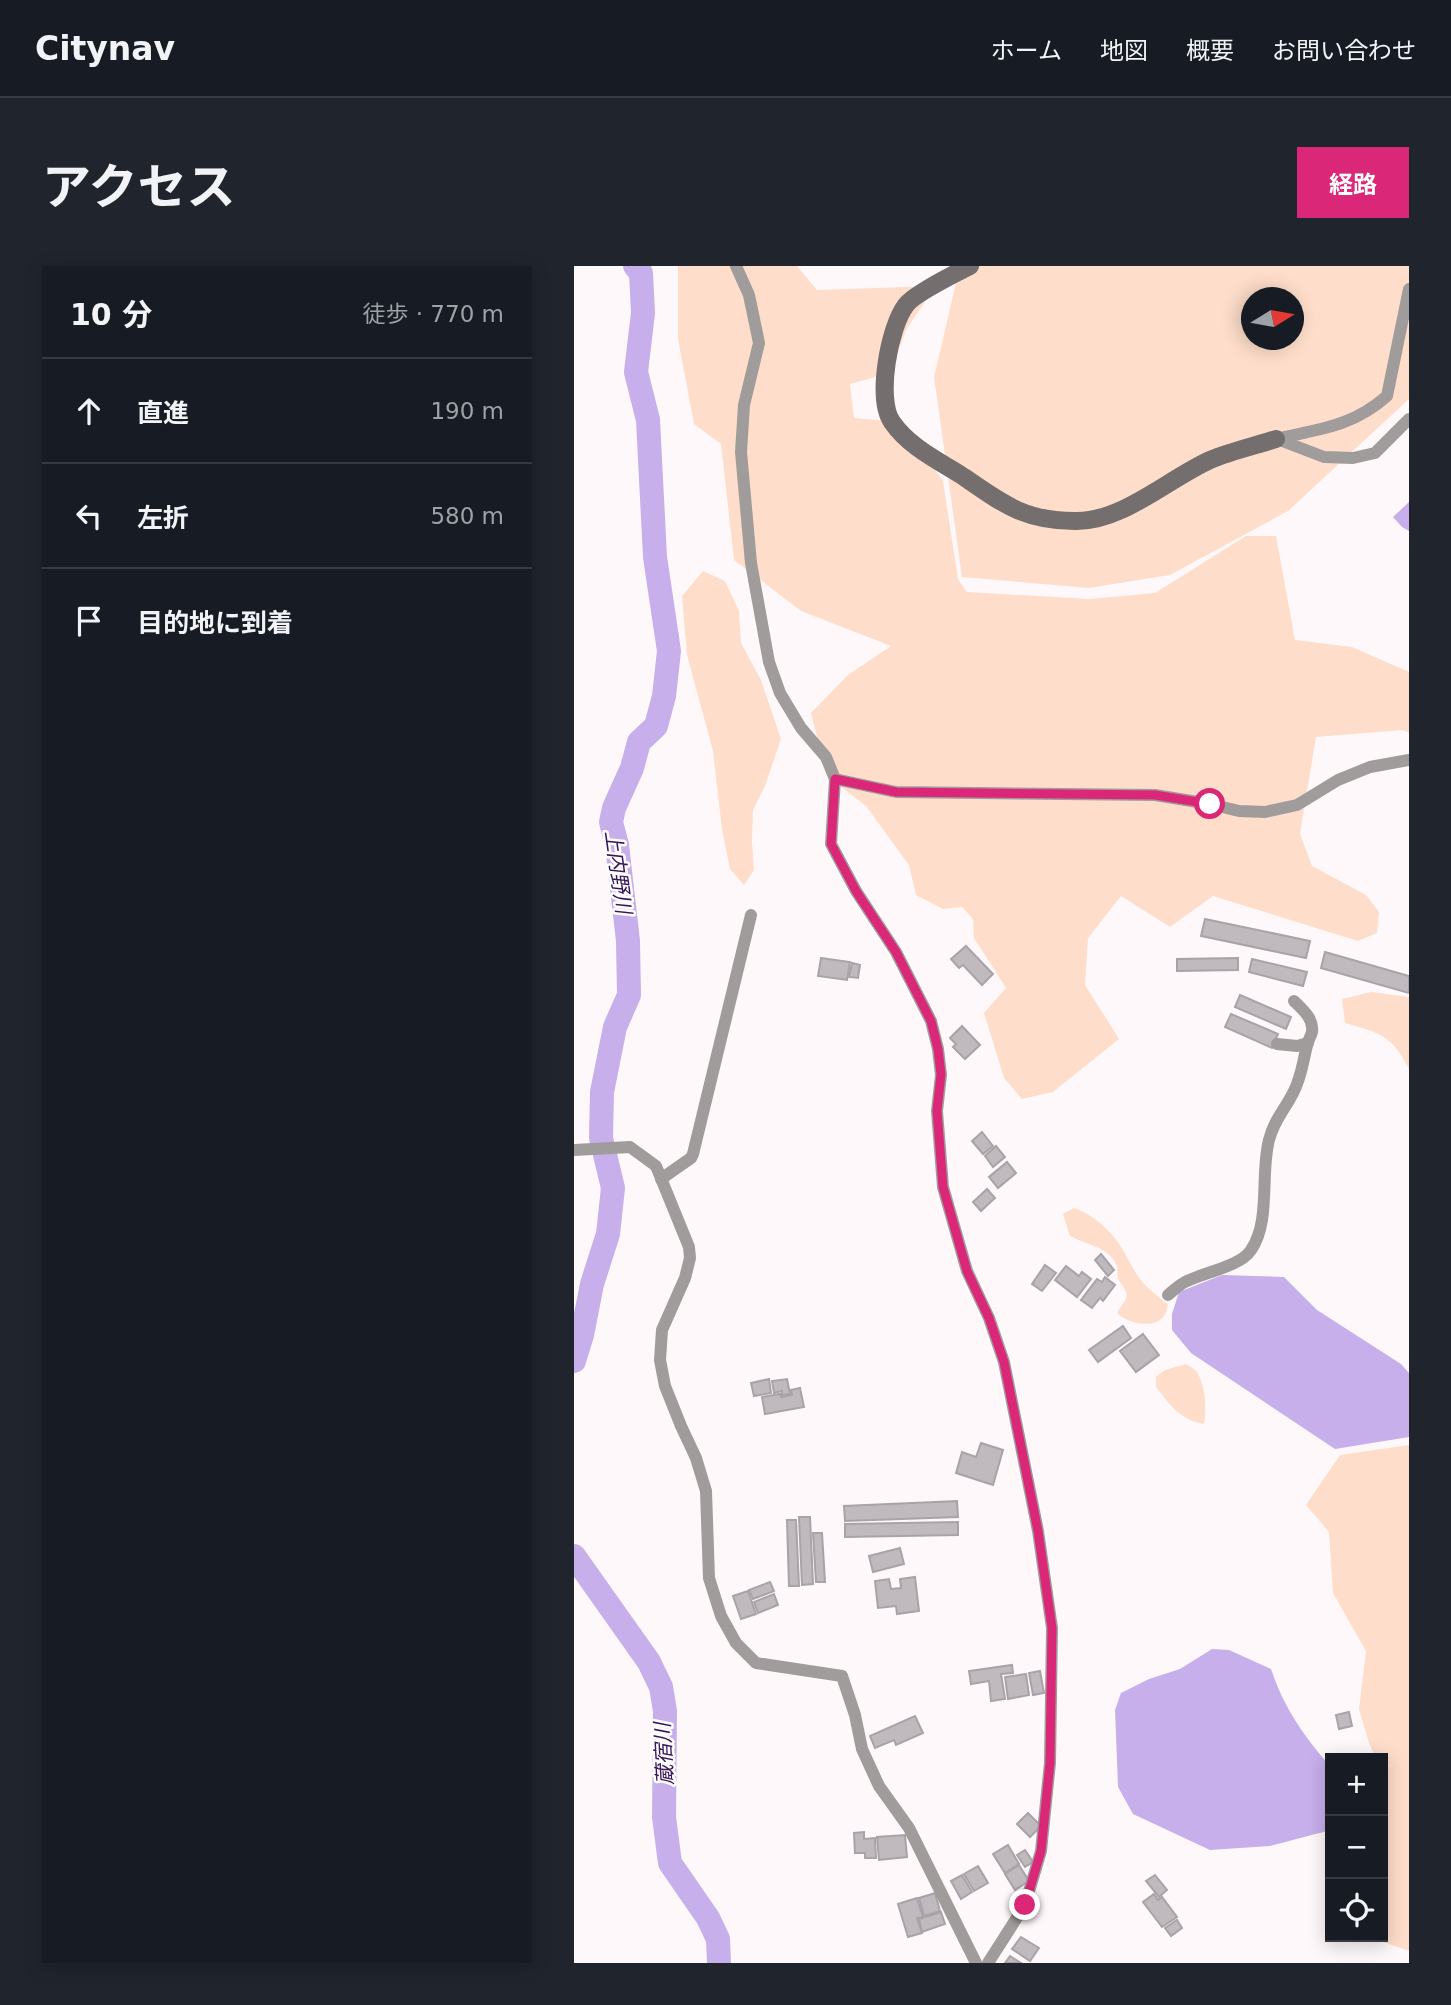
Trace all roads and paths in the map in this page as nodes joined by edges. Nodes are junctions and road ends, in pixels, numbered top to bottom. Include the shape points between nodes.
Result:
1 (736, 266) edge
2 (970, 266) edge
3 (1409, 289) edge
4 (1409, 419) edge
5 (1276, 439) junction
6 (1409, 760) edge
7 (835, 779) junction
8 (751, 915) dead end
9 (1294, 1001) dead end
10 (1308, 1043) junction
11 (1277, 1044) dead end
12 (574, 1150) edge
13 (661, 1179) junction
14 (1168, 1295) dead end
15 (976, 1963) edge
16 (988, 1963) edge

1 - 7 street via 749,295 759,343 744,405 741,452 750,551 769,662 780,694 826,757
2 - 5 street via 907,303 896,325 884,396 890,420 914,445 1004,504 1049,519 1098,519 1211,460
3 - 5 street via 1387,396 1344,424
4 - 5 street via 1375,453 1353,458 1324,457
6 - 7 street via 1370,767 1297,805 1265,812 1155,795 896,792
7 - 16 street via 831,844 931,1021 941,1074 937,1111 943,1187 967,1271 1004,1362 1052,1628 1050,1763 1041,1851 1025,1905
8 - 13 street via 693,1154
9 - 10 street via 1310,1020
10 - 11 street
10 - 14 street via 1293,1094 1268,1142 1262,1217 1252,1249 1244,1259 1184,1283
12 - 13 street via 630,1147 656,1166
13 - 15 street via 690,1258 662,1330 660,1360 665,1386 706,1490 709,1578 721,1616 736,1643 756,1663 842,1676 862,1749 879,1786 909,1828

